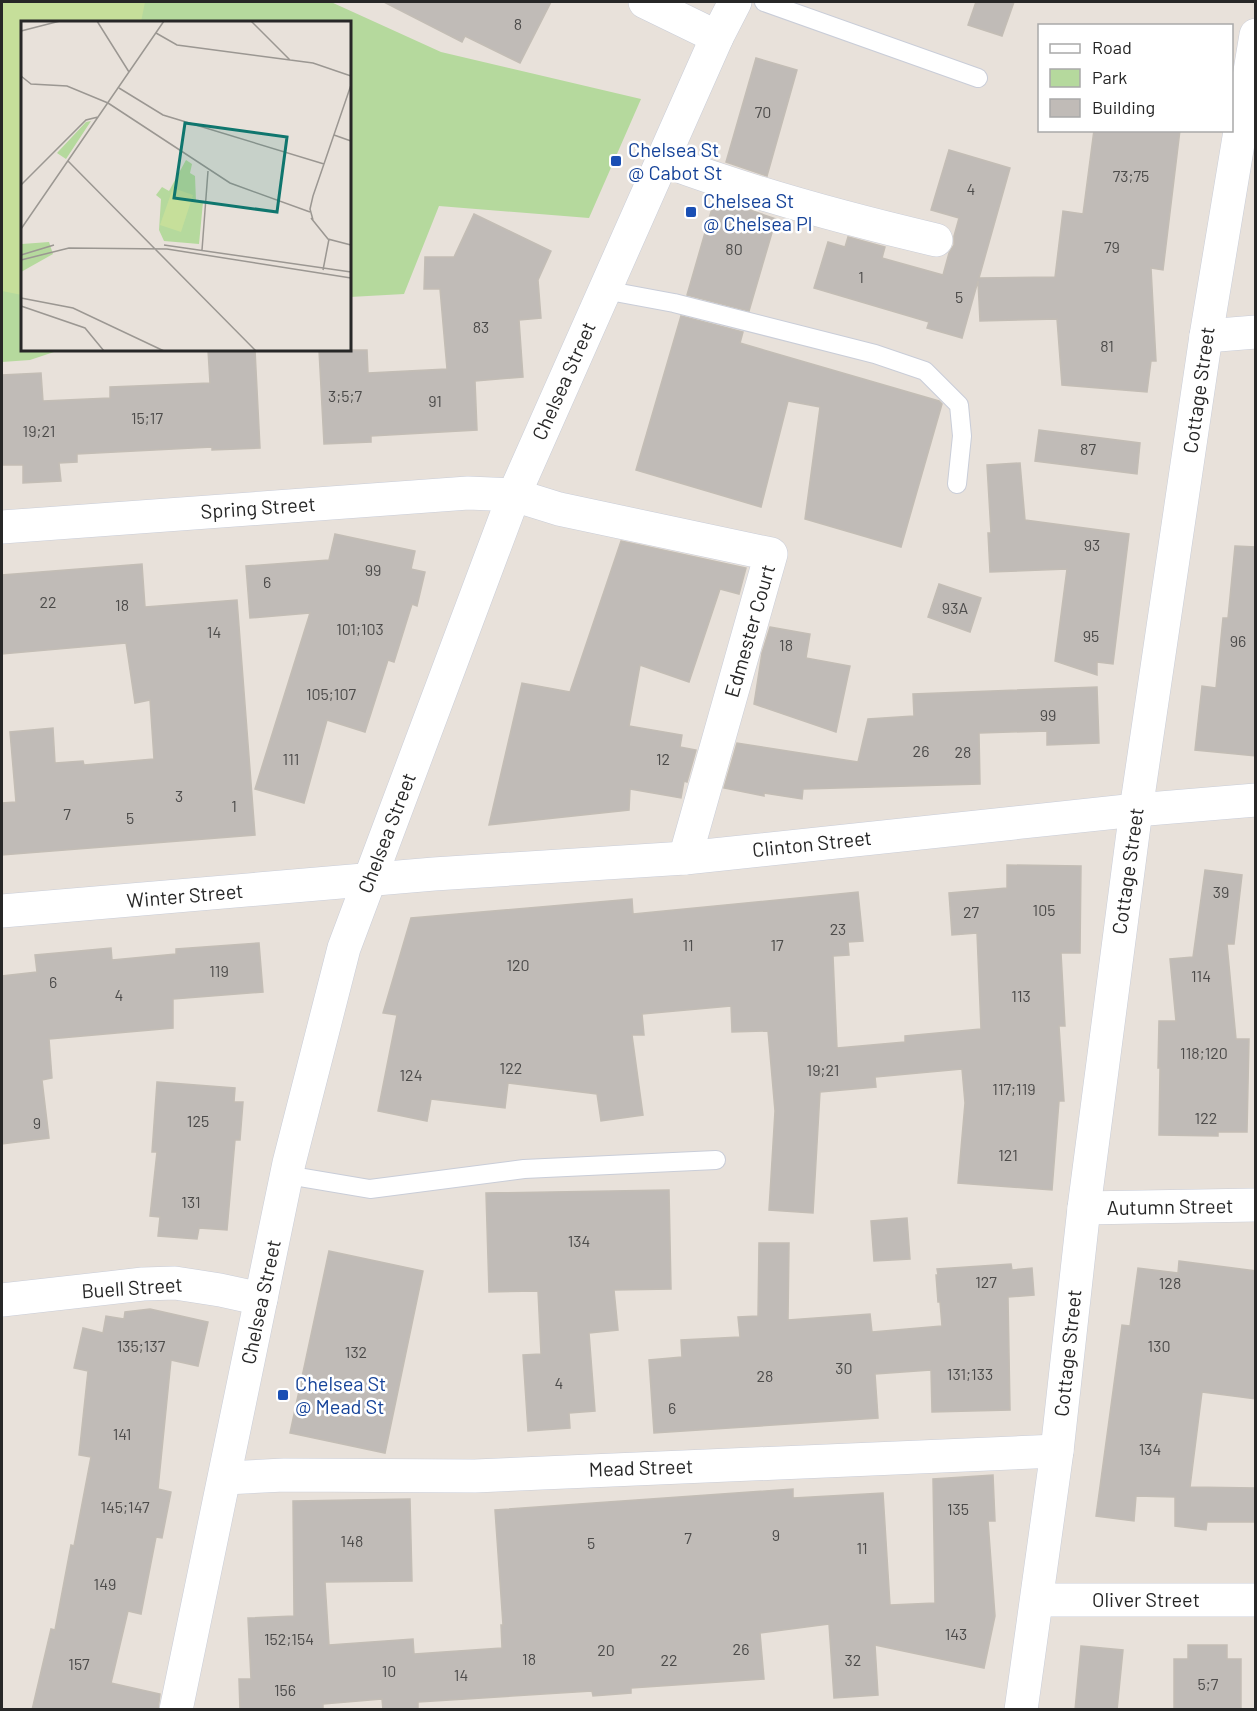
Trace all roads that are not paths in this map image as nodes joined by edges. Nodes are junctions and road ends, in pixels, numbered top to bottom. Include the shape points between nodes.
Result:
1 (645, 2) edge
2 (735, 2) edge
3 (764, 2) edge
4 (1256, 35) edge
5 (717, 38) junction
6 (978, 78) dead end
7 (663, 160) junction
8 (936, 240) dead end
9 (604, 290) junction
10 (1256, 332) edge
11 (1206, 336) junction
12 (957, 484) dead end
13 (514, 495) junction
14 (2, 526) edge
15 (1256, 800) edge
16 (1136, 810) junction
17 (685, 858) junction
18 (368, 881) junction
19 (2, 911) edge
20 (716, 1160) dead end
21 (287, 1175) junction
22 (1256, 1205) edge
23 (1084, 1208) junction
24 (261, 1299) junction
25 (2, 1300) edge
26 (1057, 1450) junction
27 (225, 1478) junction
28 (1037, 1600) junction
29 (1256, 1600) edge
30 (176, 1710) edge
31 (1021, 1710) edge

1 - 5 street
2 - 5 street, Chelsea Street
3 - 6 lane
4 - 11 street, Cottage Street
5 - 7 street, Chelsea Street
7 - 8 street via 827,214
7 - 9 street, Chelsea Street
9 - 12 lane via 771,327 925,371 959,405 962,436
9 - 13 street, Chelsea Street
10 - 11 street
11 - 16 street, Cottage Street
13 - 14 street, Spring Street via 468,493
13 - 17 street, Edmester Court via 771,554
13 - 18 street, Chelsea Street
15 - 16 street, Clinton Street
16 - 17 street, Clinton Street
16 - 23 street, Cottage Street
17 - 18 street, Clinton Street
18 - 19 street, Winter Street
18 - 21 street, Chelsea Street via 344,948
20 - 21 lane via 524,1169 370,1189
21 - 24 street, Chelsea Street
22 - 23 street, Autumn Street
23 - 26 street, Cottage Street
24 - 25 street, Buell Street via 175,1283
24 - 27 street, Chelsea Street
26 - 27 street, Mead Street via 475,1476
26 - 28 street, Cottage Street
27 - 30 street, Chelsea Street
28 - 29 street, Oliver Street
28 - 31 street, Cottage Street

